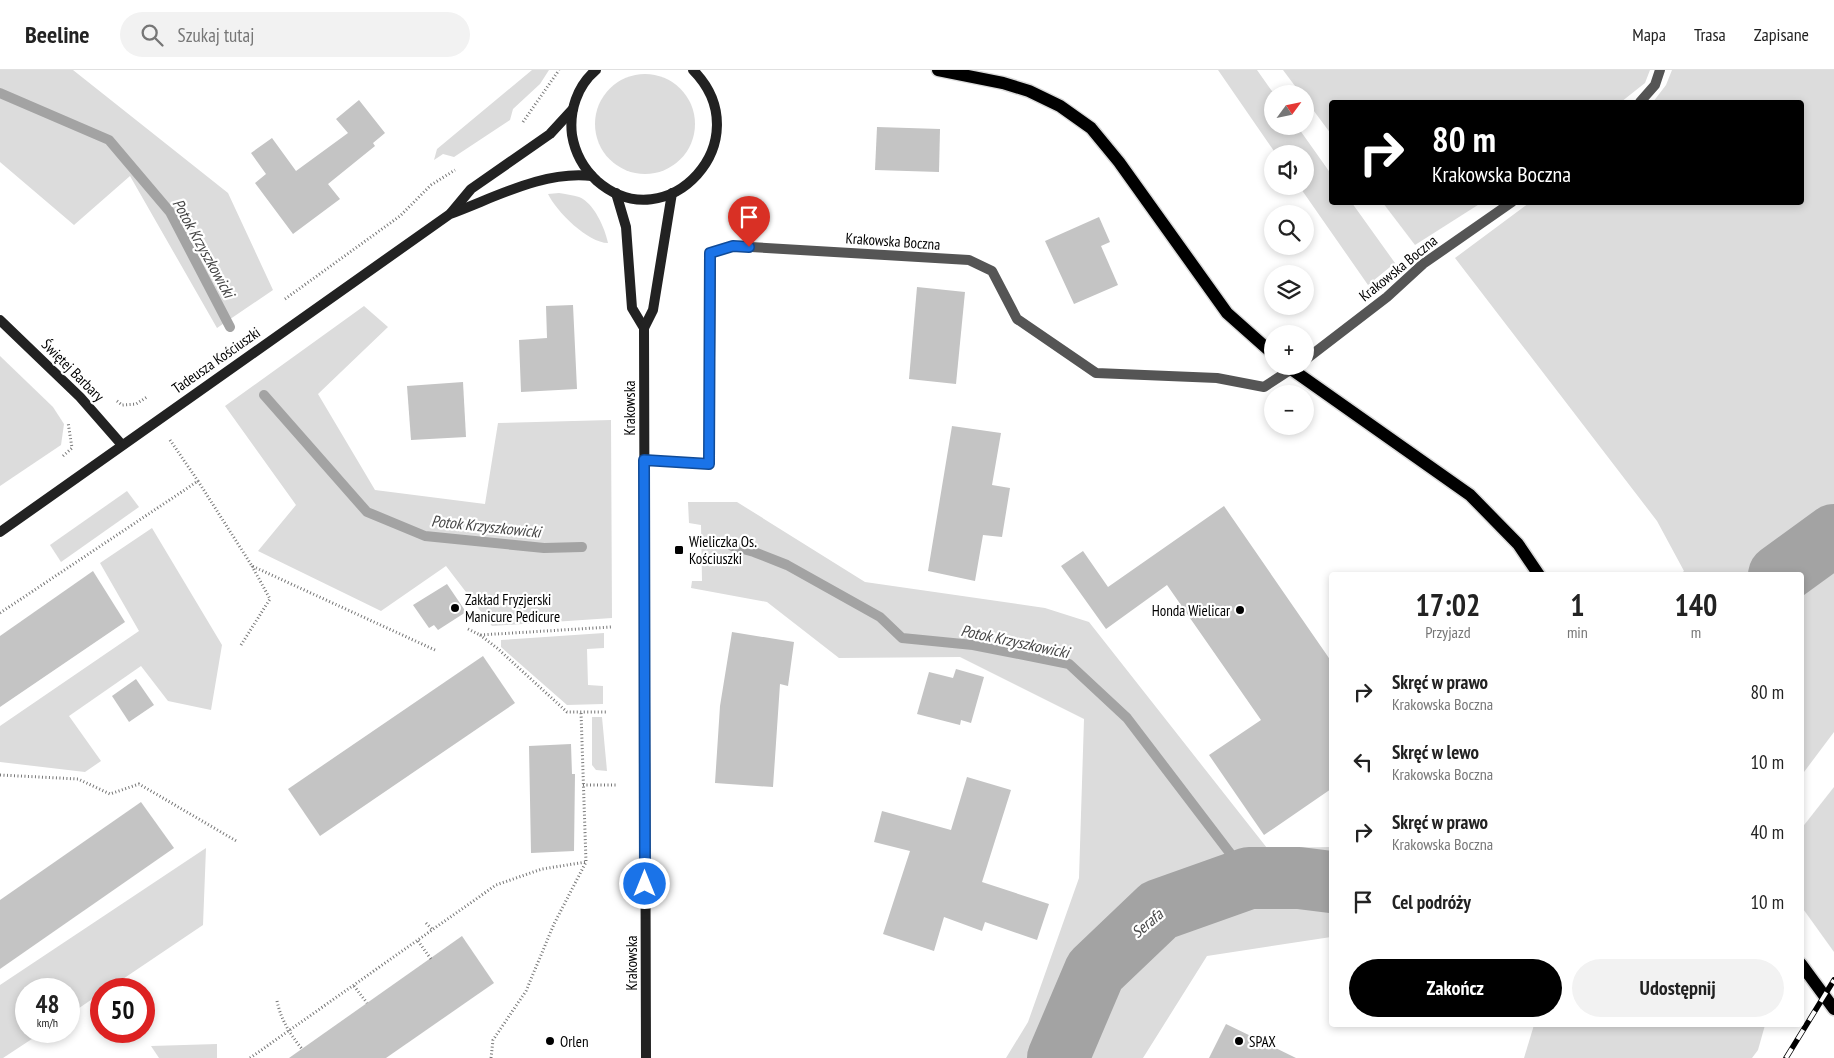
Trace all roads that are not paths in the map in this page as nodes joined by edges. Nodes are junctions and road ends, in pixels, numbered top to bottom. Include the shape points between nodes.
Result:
1 (596, 70) edge
2 (693, 70) edge
3 (938, 70) edge
4 (1660, 70) edge
5 (1642, 100) edge
6 (573, 109) junction
7 (592, 176) junction
8 (616, 193) junction
9 (672, 193) junction
10 (1508, 205) edge
11 (450, 214) junction
12 (0, 320) edge
13 (644, 328) junction
14 (1264, 346) edge
15 (1314, 353) edge
16 (1282, 375) edge
17 (1302, 375) edge
18 (122, 445) junction
19 (644, 460) junction
20 (0, 532) edge
21 (1537, 572) edge
22 (1804, 968) edge
23 (1834, 1009) edge
24 (646, 1058) edge

1 - 6 main road via 584,83
2 - 9 main road via 713,98 718,119 716,141 700,172 685,187
3 - 14 main road via 1029,91 1060,106 1091,128 1227,313
4 - 5 street via 1655,85
6 - 7 main road via 571,124 576,152
6 - 11 main road, Tadeusza Kościuszki via 550,134 471,189
7 - 8 main road
7 - 11 main road, Tadeusza Kościuszki via 571,174 531,184
8 - 9 main road via 644,198
8 - 13 main road, Krakowska via 626,227 632,308
9 - 13 main road, Krakowska via 653,310
10 - 15 street, Krakowska Boczna via 1423,264
11 - 18 main road, Tadeusza Kościuszki
12 - 18 main road, Świętej Barbary via 80,397
13 - 19 main road, Krakowska
16 - 19 street, Krakowska Boczna via 1264,387 1217,378 1096,373 1017,319 992,271 969,260 733,246 710,253 709,464
17 - 21 main road via 1470,495 1518,544
18 - 20 main road, Tadeusza Kościuszki
19 - 24 main road, Krakowska
22 - 23 main road

